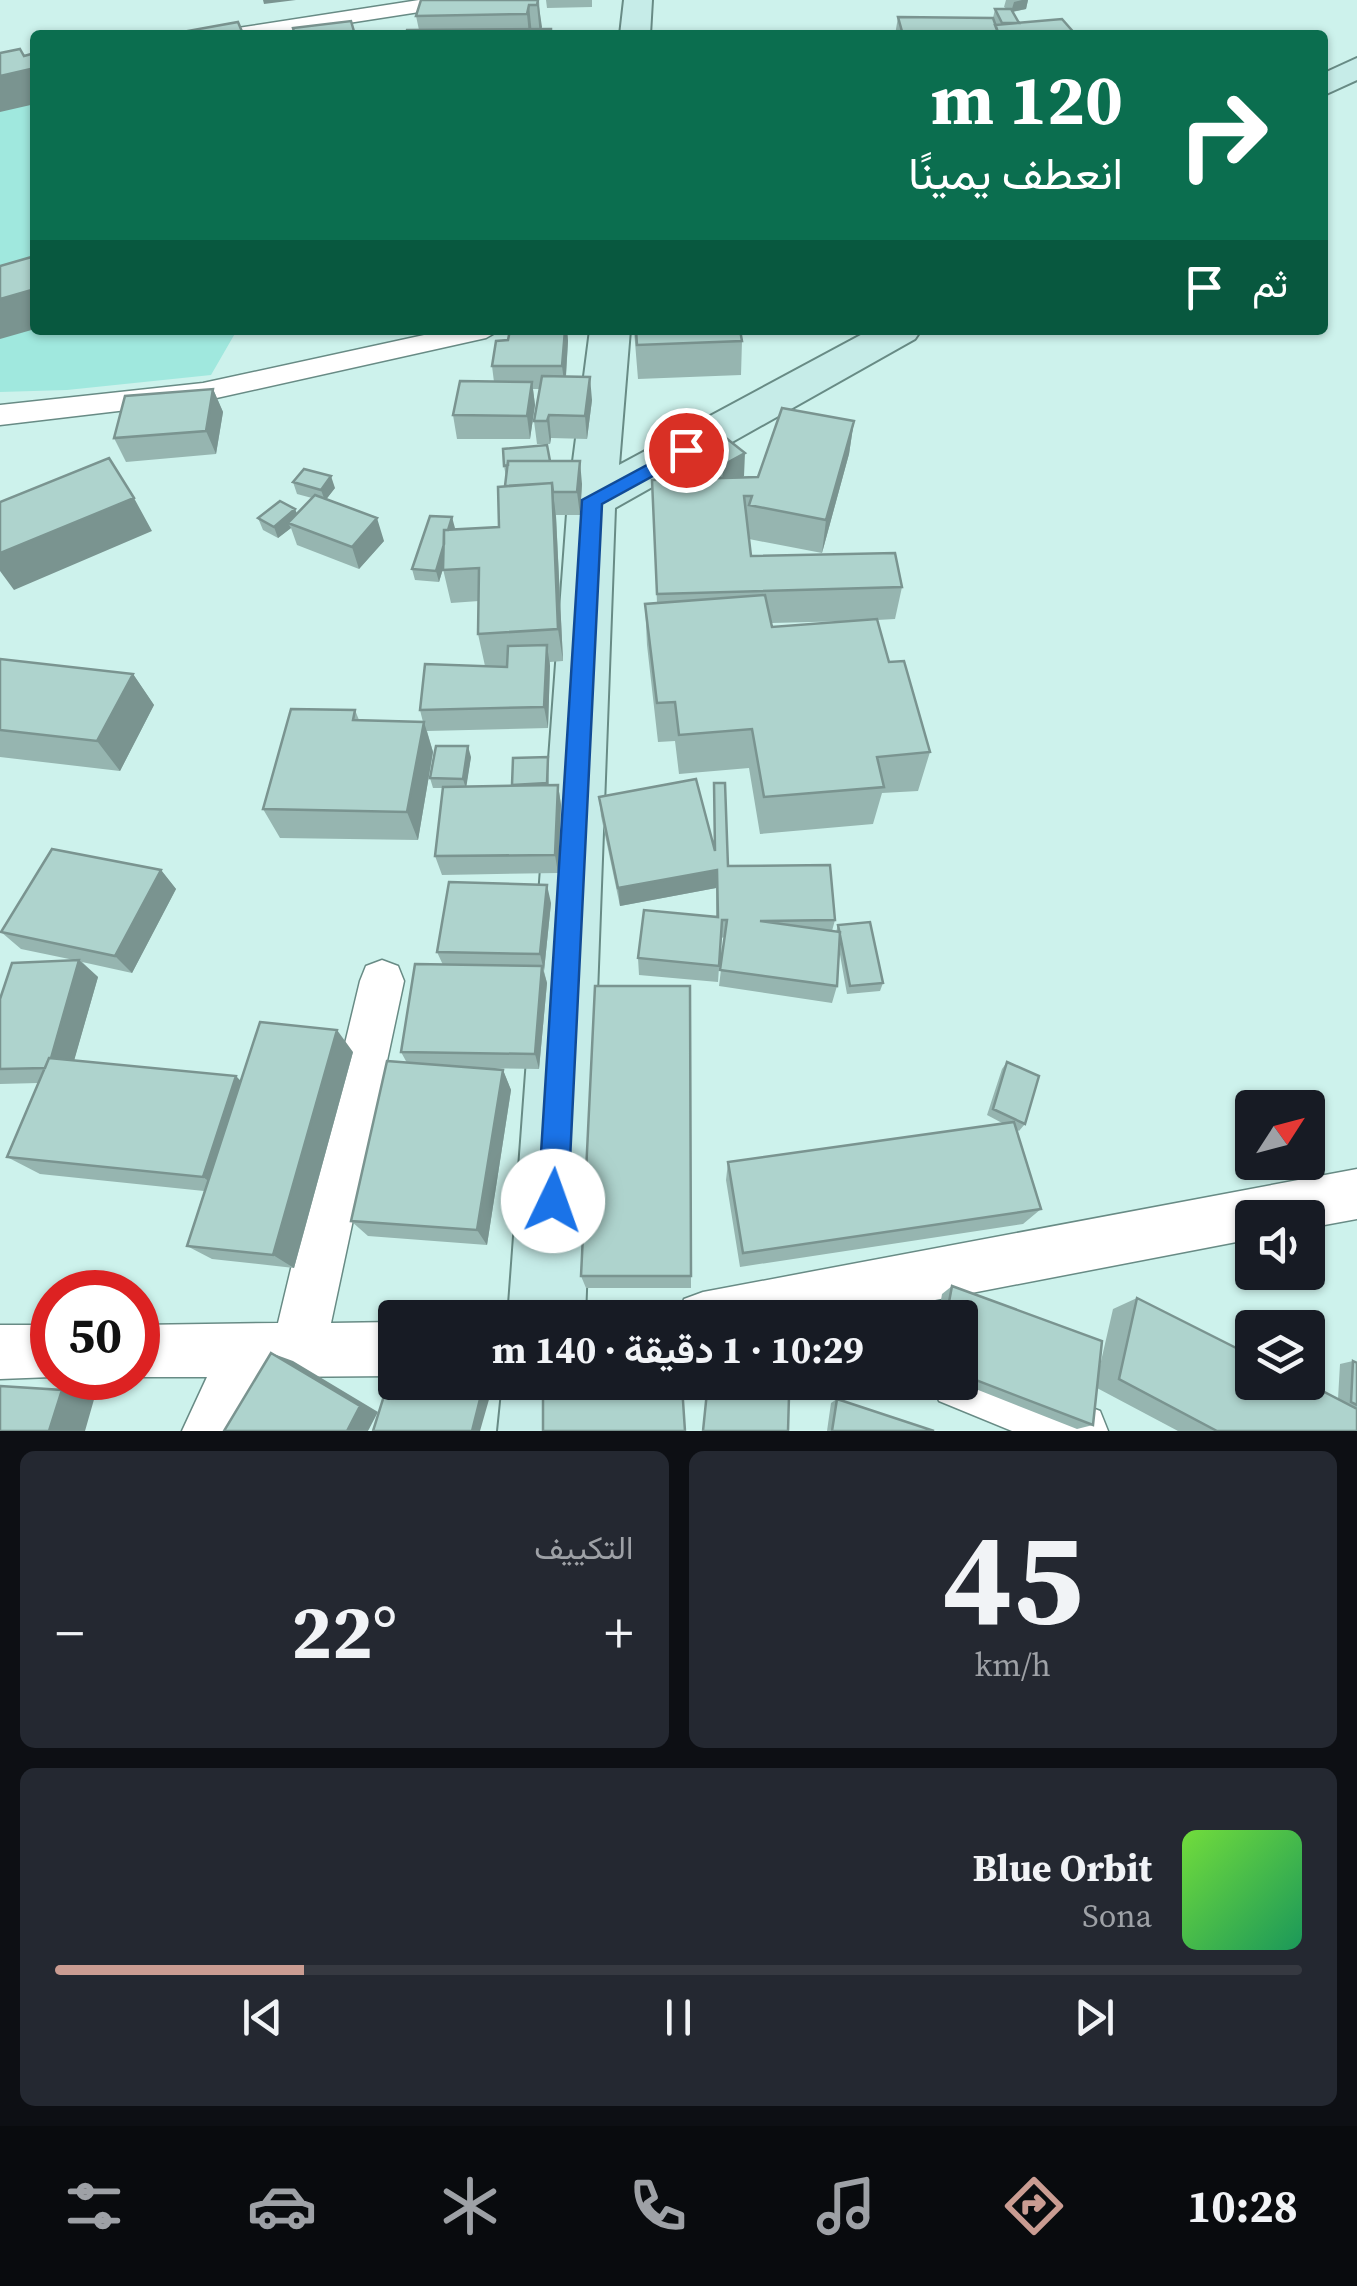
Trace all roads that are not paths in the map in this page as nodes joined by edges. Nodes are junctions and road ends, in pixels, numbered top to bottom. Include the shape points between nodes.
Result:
1 (458, 0) edge
2 (638, 0) edge
3 (263, 30) edge
4 (635, 30) edge
5 (1357, 67) edge
6 (1328, 84) edge
7 (463, 335) edge
8 (609, 335) edge
9 (892, 335) edge
10 (0, 416) edge
11 (592, 500) junction
12 (382, 981) dead end
13 (1357, 1194) edge
14 (547, 1300) edge
15 (863, 1300) edge
16 (378, 1349) edge
17 (274, 1350) junction
18 (160, 1351) edge
19 (0, 1352) edge
20 (30, 1352) edge
21 (978, 1390) edge
22 (541, 1400) edge
23 (210, 1431) edge
24 (540, 1431) edge
25 (1080, 1431) edge

1 - 3 street
2 - 4 main road
5 - 6 main road
7 - 10 street via 203,392
8 - 11 main road
9 - 11 main road
11 - 14 main road
12 - 17 street
13 - 15 street
16 - 17 street
17 - 18 street
17 - 23 street
19 - 20 street
21 - 25 street
22 - 24 main road

